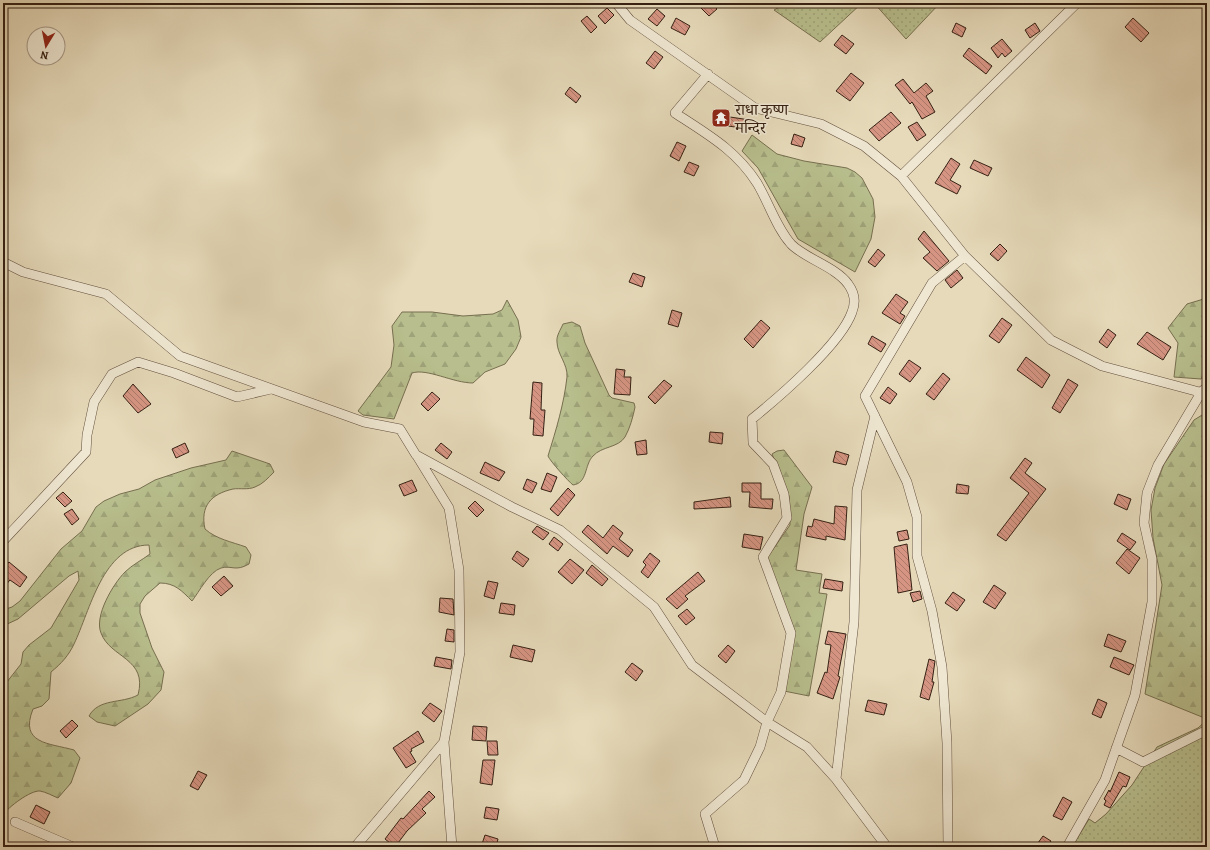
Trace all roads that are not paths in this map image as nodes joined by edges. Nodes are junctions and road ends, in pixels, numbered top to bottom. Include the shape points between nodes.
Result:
1 (616, 3) edge
2 (1077, 3) edge
3 (708, 74) junction
4 (901, 176) junction
5 (965, 256) junction
6 (3, 262) edge
7 (271, 389) junction
8 (1205, 391) edge
9 (875, 416) junction
10 (416, 455) junction
11 (3, 541) edge
12 (767, 722) junction
13 (1207, 730) edge
14 (444, 742) junction
15 (1116, 748) junction
16 (836, 779) junction
17 (16, 822) dead end
18 (72, 847) edge
19 (355, 847) edge
20 (452, 847) edge
21 (715, 847) edge
22 (888, 847) edge
23 (948, 847) edge
24 (1067, 847) edge

1 - 3 street via 630,20
2 - 4 street
3 - 4 street via 755,108 821,124 864,146
3 - 12 street via 675,114 722,143 732,153 757,183 792,244 848,283 855,298 853,312 831,346 752,419 752,442 774,464 784,494 787,518 762,557 791,633 781,692
4 - 5 street
5 - 8 street via 1051,340 1102,366
5 - 9 street via 932,283 865,396
6 - 7 street via 23,272 106,294 180,356
7 - 10 street via 364,422 400,429
7 - 11 street via 237,398 138,362 112,374 94,402 86,435 86,452
8 - 15 street via 1158,465 1147,493 1144,523 1152,559 1152,602 1135,694
9 - 16 street via 857,490 854,622
9 - 23 street via 907,482 918,517 918,556 932,611 942,667 947,743
10 - 12 street via 512,508 560,530 654,607 692,666
10 - 14 street via 449,508 460,570 460,652
12 - 16 street via 807,747
12 - 21 street via 760,747 744,780 705,814
13 - 15 street via 1143,762
14 - 19 street
14 - 20 street
15 - 24 street via 1105,780
16 - 22 street
17 - 18 street

